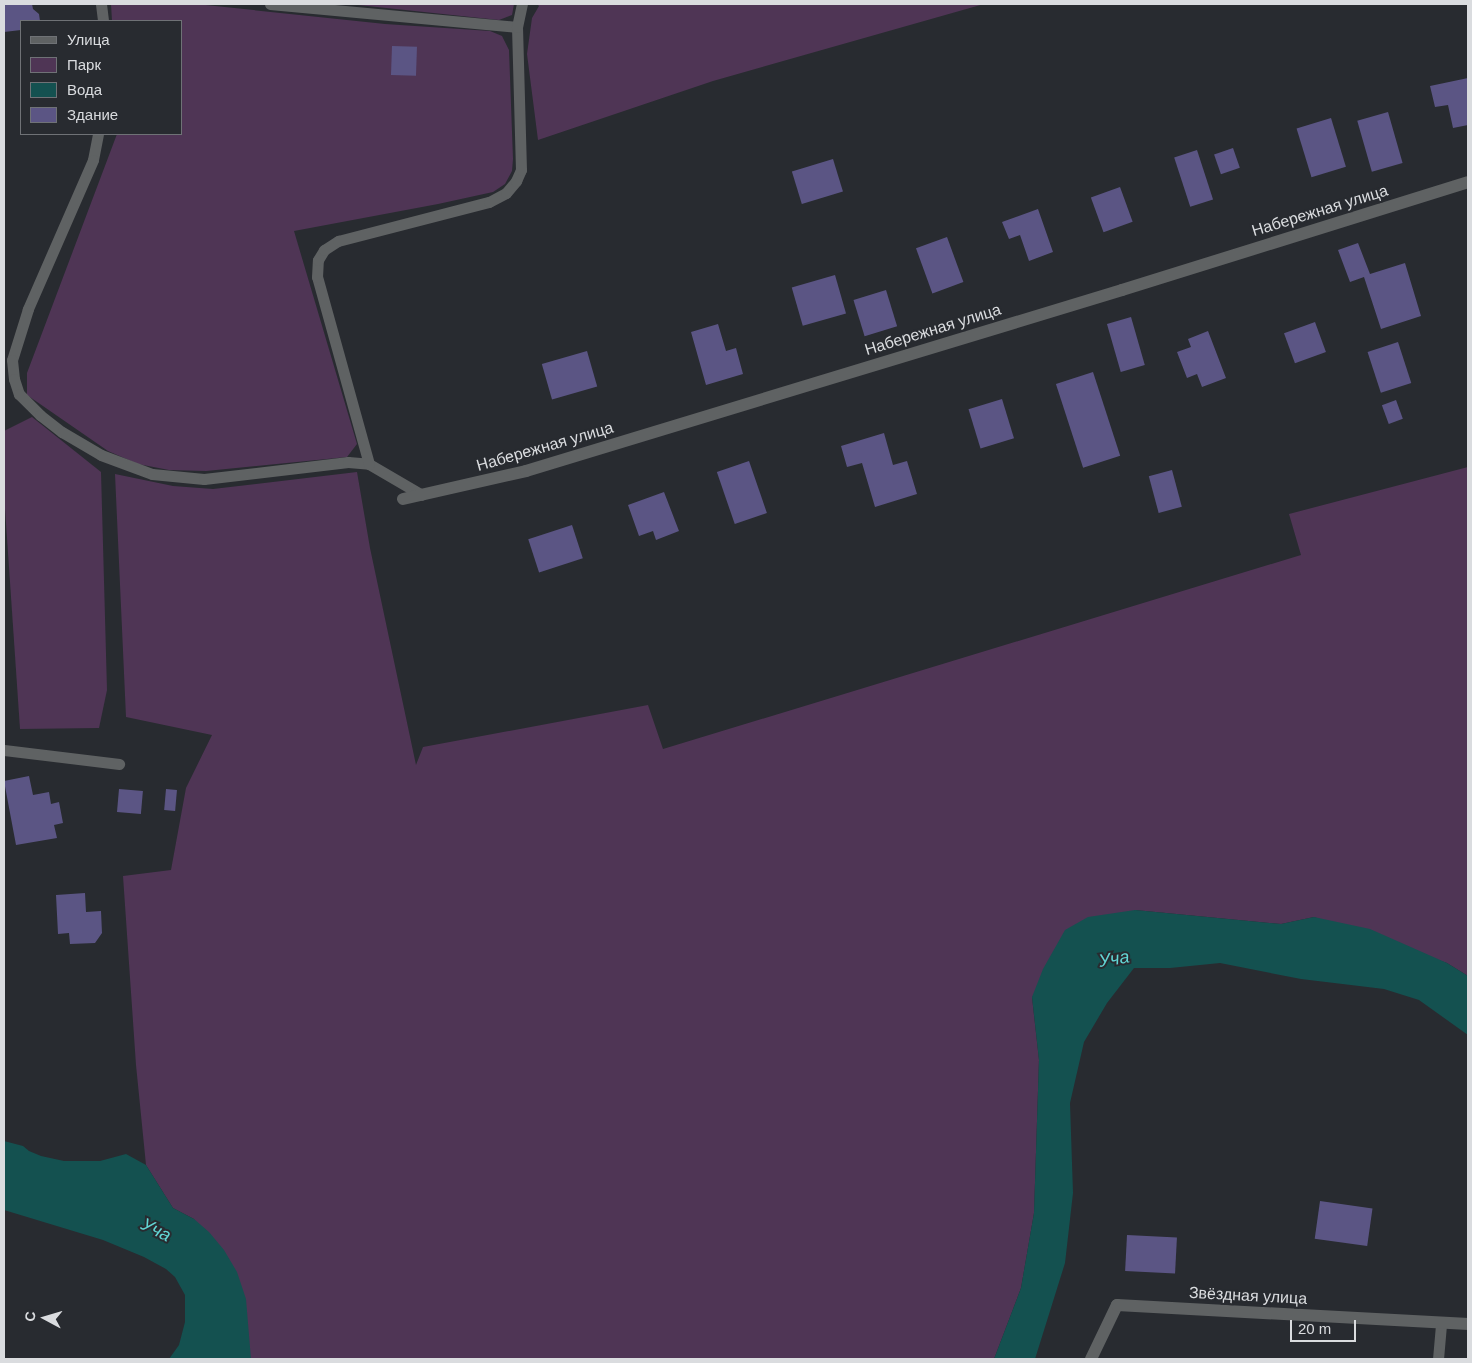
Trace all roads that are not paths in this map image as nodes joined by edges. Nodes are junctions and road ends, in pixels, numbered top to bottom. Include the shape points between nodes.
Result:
1 (101, 4) edge
2 (270, 4) edge
3 (522, 4) edge
4 (103, 20) edge
5 (517, 27) junction
6 (98, 135) edge
7 (1468, 182) edge
8 (369, 464) junction
9 (422, 495) junction
10 (403, 499) dead end
11 (4, 750) edge
12 (119, 764) dead end
13 (1441, 1323) junction
14 (1468, 1324) edge
15 (1090, 1359) edge
16 (1438, 1359) edge

1 - 4 lane
2 - 5 lane
3 - 5 lane
5 - 8 lane via 522,170 506,193 489,202 338,241 324,250 318,260 317,277
6 - 8 lane via 92,160 28,309 12,360 19,394 62,432 101,455 152,474 204,479 348,462
7 - 9 street, Набережная улица via 526,471
8 - 9 lane
9 - 10 street, Набережная улица
11 - 12 lane
13 - 14 street, Звёздная улица
13 - 15 street, Звёздная улица via 1117,1305
13 - 16 lane

